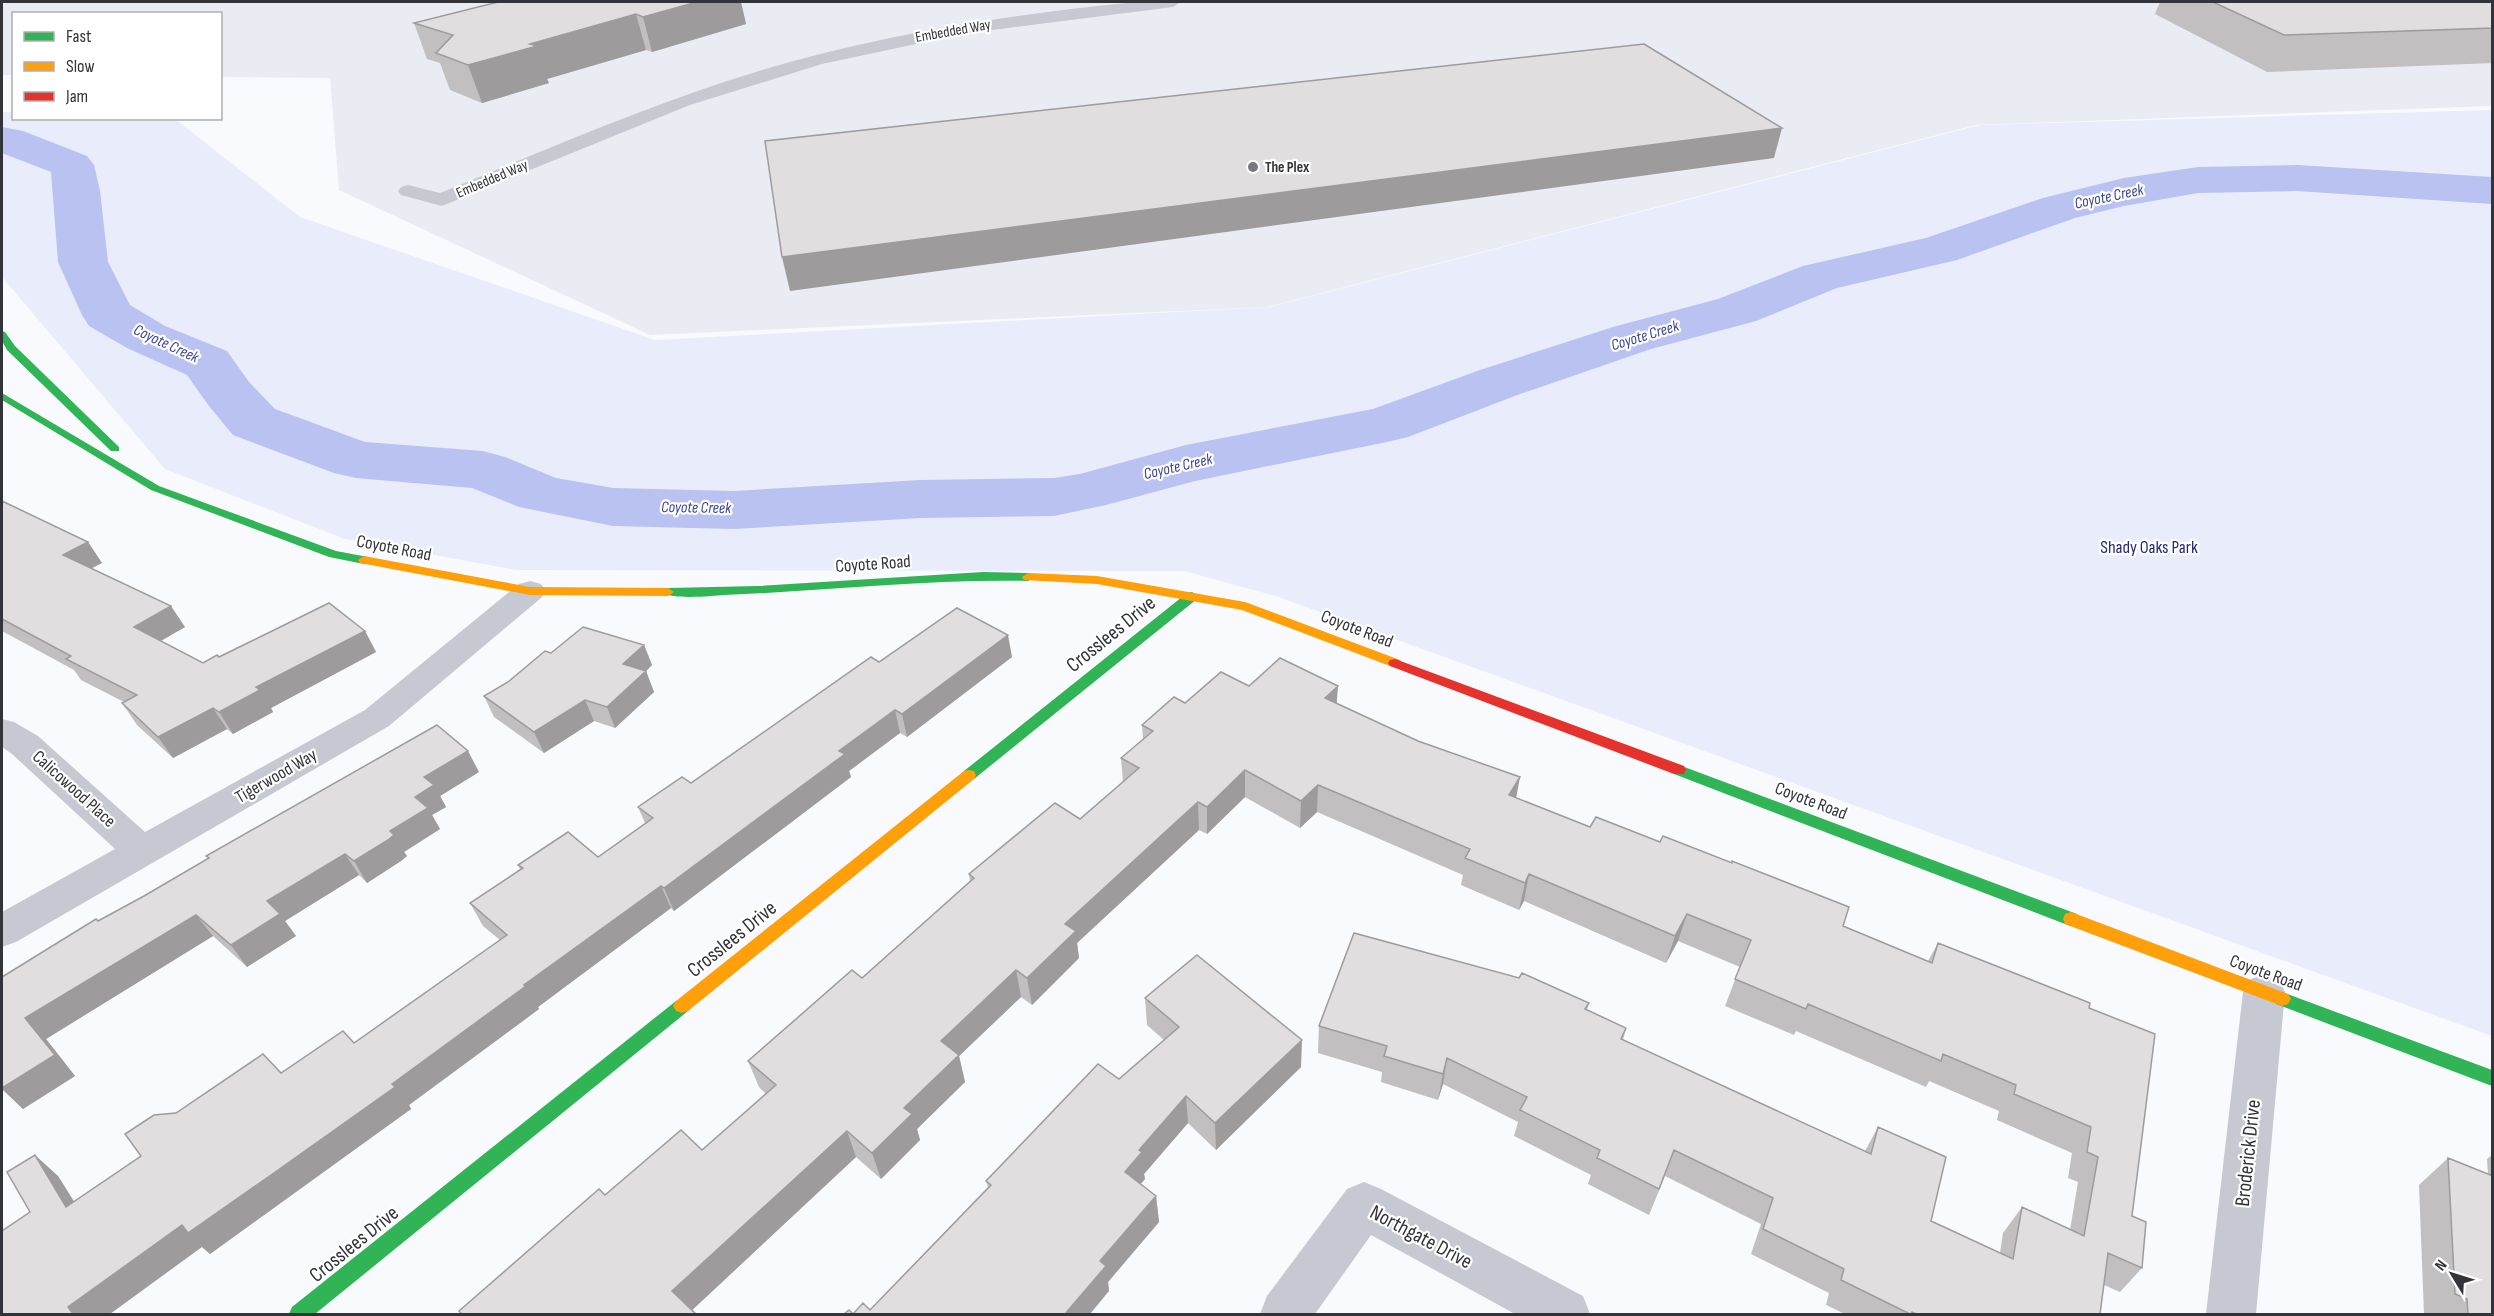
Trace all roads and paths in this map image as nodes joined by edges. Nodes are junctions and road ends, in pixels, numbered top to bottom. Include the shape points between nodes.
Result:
1 (1068, 2) edge
2 (1173, 2) edge
3 (686, 84) dead end
4 (437, 179) dead end
5 (2, 334) edge
6 (2, 396) edge
7 (155, 488) junction
8 (530, 591) junction
9 (1192, 596) junction
10 (2, 731) edge
11 (143, 852) junction
12 (2, 931) edge
13 (2264, 992) junction
14 (2493, 1078) edge
15 (299, 1314) edge
16 (1285, 1314) edge
17 (1565, 1314) edge
18 (2231, 1314) edge

1 - 3 street, Embedded Way via 892,28 770,58
2 - 4 street, Embedded Way via 974,26 841,54 759,76 654,112 442,200 408,191
5 - 7 street, Coyote Road via 11,348
6 - 7 street, Coyote Road
7 - 8 street, Coyote Road via 333,554
8 - 9 street, Coyote Road via 718,593 1006,576 1097,580
8 - 11 street, Tigerwood Way via 377,718
9 - 13 street, Coyote Road via 1245,606
9 - 15 street, Crosslees Drive
10 - 11 street, Calicowood Place via 25,745
11 - 12 street, Tigerwood Way
13 - 14 street, Coyote Road
13 - 18 street, Broderick Drive
16 - 17 street, Northgate Drive via 1364,1205

